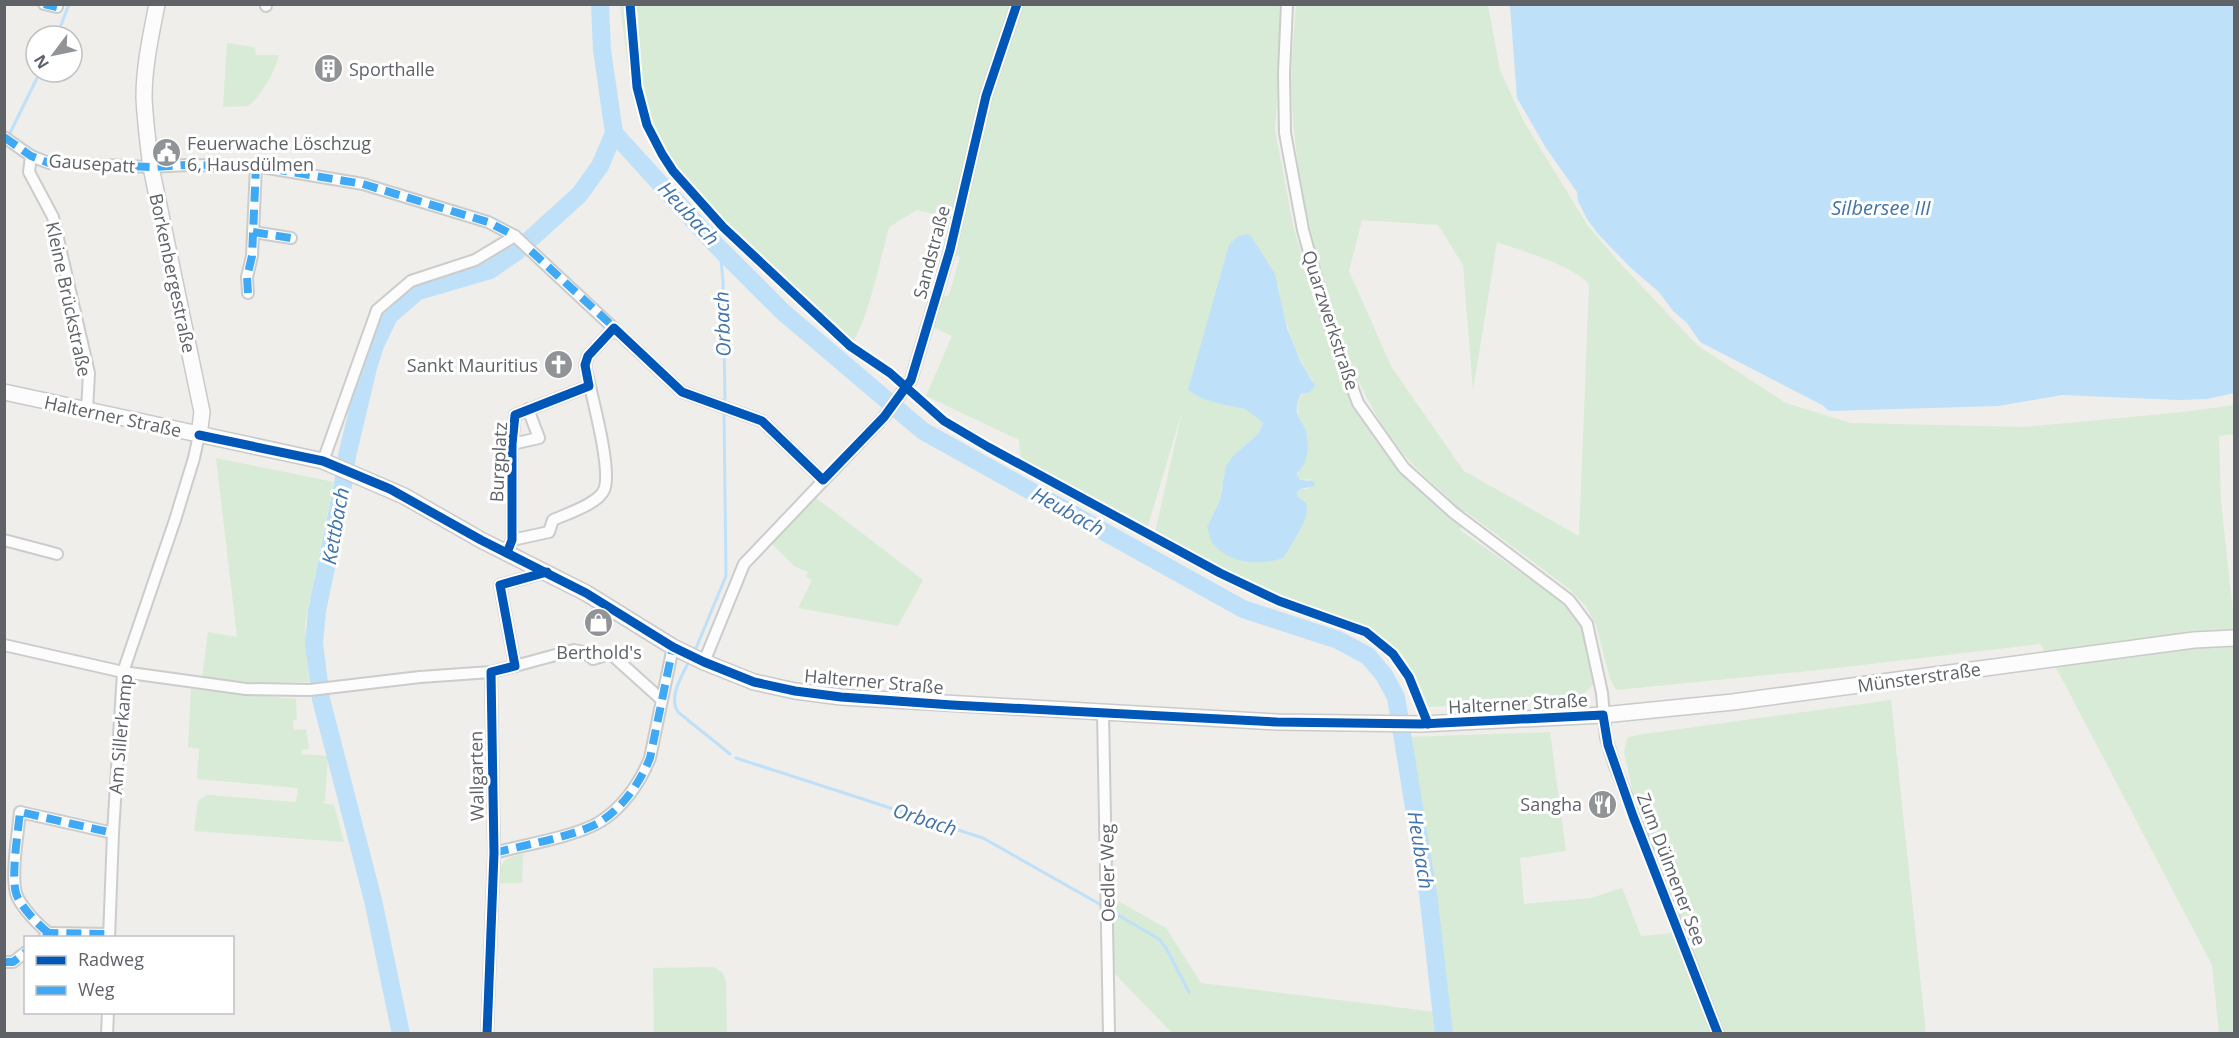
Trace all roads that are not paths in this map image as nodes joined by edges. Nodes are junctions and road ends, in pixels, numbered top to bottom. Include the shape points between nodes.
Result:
1 (44, 4) edge
2 (157, 4) edge
3 (1017, 4) edge
4 (1287, 4) edge
5 (57, 7) dead end
6 (9, 140) edge
7 (31, 156) junction
8 (256, 166) junction
9 (151, 167) junction
10 (253, 232) junction
11 (291, 238) dead end
12 (517, 238) junction
13 (248, 292) dead end
14 (614, 328) junction
15 (589, 386) junction
16 (4, 392) edge
17 (528, 409) junction
18 (87, 411) junction
19 (199, 435) junction
20 (512, 444) junction
21 (328, 463) junction
22 (822, 480) junction
23 (4, 540) edge
24 (509, 546) junction
25 (57, 554) dead end
26 (547, 572) junction
27 (2235, 638) edge
28 (4, 645) edge
29 (690, 655) junction
30 (515, 666) junction
31 (123, 672) junction
32 (491, 672) junction
33 (662, 700) junction
34 (1103, 713) junction
35 (1603, 715) junction
36 (113, 833) junction
37 (494, 852) junction
38 (47, 935) edge
39 (109, 936) edge
40 (24, 954) edge
41 (4, 962) edge
42 (108, 1014) edge
43 (108, 1034) edge
44 (487, 1034) edge
45 (1109, 1034) edge
46 (1718, 1034) edge

1 - 5 street
2 - 9 main road, Borkenbergestraße via 144,96
3 - 22 street, Sandstraße via 986,96 947,261 911,380 884,417
4 - 35 street, Quarzwerkstraße via 1285,133 1303,230 1328,321 1358,403 1404,468 1454,513 1569,600 1587,624
6 - 7 street, Gausepatt
7 - 9 street, Gausepatt via 49,164
7 - 18 street, Kleine Brückstraße via 29,172 53,217 88,373
8 - 9 street, Gausepatt
8 - 10 street
8 - 12 street, Gausepatt via 363,184 488,222
9 - 19 main road, Borkenbergestraße via 202,412
10 - 11 street
10 - 13 street
12 - 14 street, Gausepatt
12 - 21 street via 475,260 411,281 377,310
14 - 15 street via 588,356 585,365
14 - 22 street, Gausepatt via 682,392 762,421
15 - 17 street, Burgplatz
15 - 24 street via 606,463 605,489 596,500 553,520 549,532
16 - 18 main road, Halterner Straße
17 - 20 street, Burgplatz via 515,415
17 - 20 street, Burgplatz via 539,438
18 - 19 main road, Halterner Straße
19 - 21 main road, Halterner Straße
19 - 31 street, Am Sillerkamp via 175,520
20 - 24 street, Burgplatz
21 - 24 main road, Halterner Straße via 404,496 481,540
22 - 29 street, Sandstraße via 744,564
23 - 25 street
24 - 26 main road, Halterner Straße
26 - 29 main road, Halterner Straße
26 - 30 street via 500,585
27 - 35 main road, Münsterstraße
28 - 31 street
29 - 33 street
29 - 34 main road, Halterner Straße via 754,682 829,696
30 - 32 street
30 - 33 street via 574,650 592,659 612,655
31 - 32 street via 246,689 310,690 420,676
31 - 36 street, Am Sillerkamp
32 - 37 street, Wallgarten
33 - 37 street via 643,776 617,808 599,823 582,830
34 - 35 main road, Halterner Straße via 1373,724
34 - 45 street, Oedler Weg
35 - 46 street, Zum Dülmener See via 1608,745 1625,796
36 - 38 street via 20,812 16,894
36 - 39 street, Am Sillerkamp
37 - 44 street, Wallgarten
38 - 39 street
40 - 41 street via 13,962
42 - 43 street

